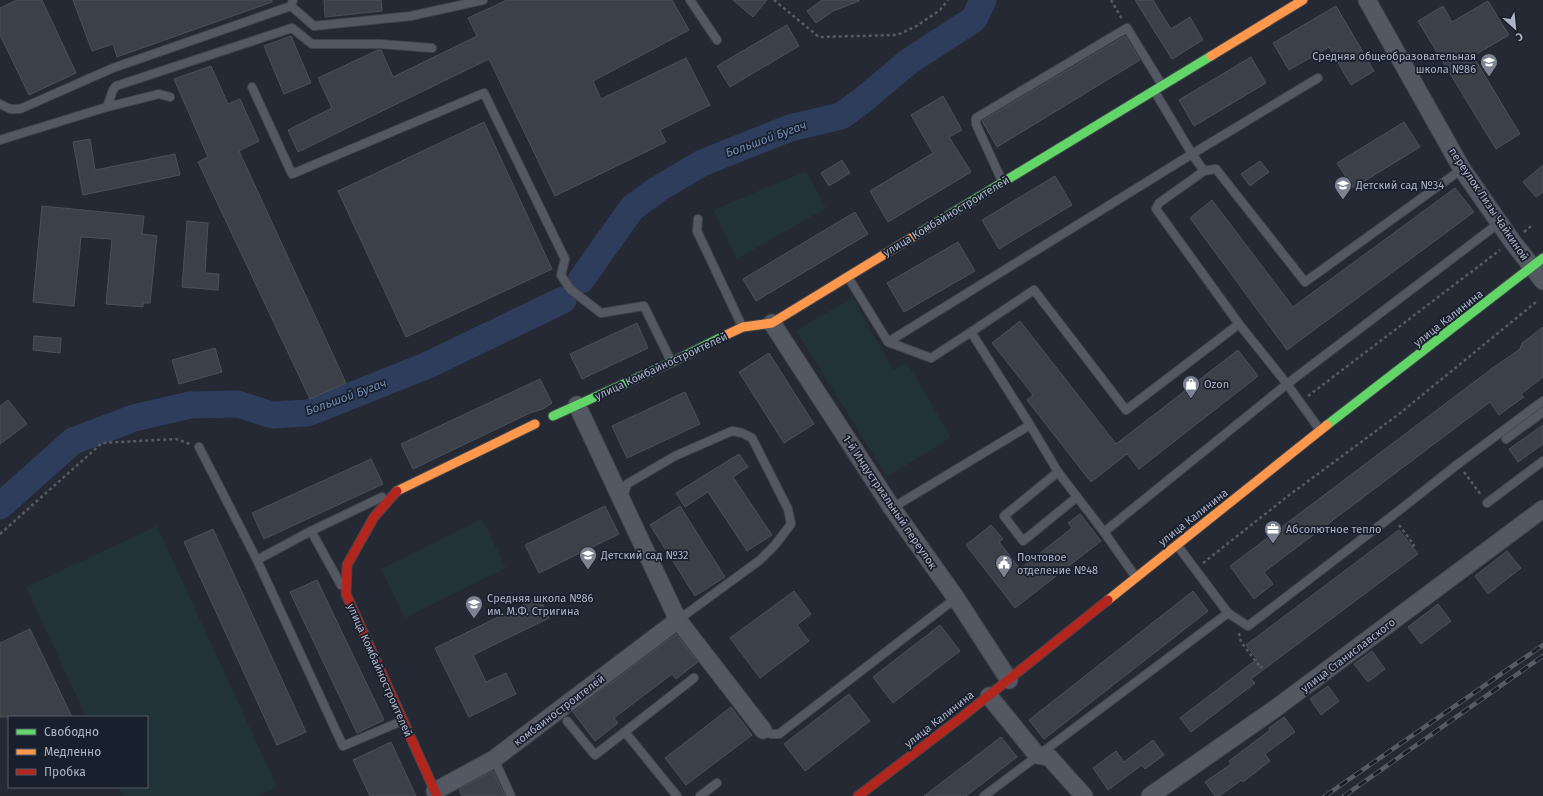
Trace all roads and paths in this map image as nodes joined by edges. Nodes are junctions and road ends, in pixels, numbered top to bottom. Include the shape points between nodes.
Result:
1 (483, 0) edge
2 (690, 0) edge
3 (774, 0) edge
4 (948, 0) edge
5 (1111, 0) edge
6 (1303, 0) edge
7 (1367, 0) edge
8 (292, 3) edge
9 (1127, 28) junction
10 (717, 40) dead end
11 (432, 48) dead end
12 (1318, 78) dead end
13 (252, 87) dead end
14 (1158, 87) junction
15 (170, 97) dead end
16 (0, 104) edge
17 (107, 107) junction
18 (0, 140) edge
19 (1192, 154) junction
20 (1462, 169) junction
21 (1204, 171) junction
22 (1002, 182) junction
23 (698, 218) dead end
24 (1499, 223) junction
25 (1532, 230) dead end
26 (1524, 232) dead end
27 (1500, 250) dead end
28 (1540, 269) edge
29 (847, 276) junction
30 (1536, 302) dead end
31 (772, 323) junction
32 (1239, 324) junction
33 (743, 327) junction
34 (971, 332) junction
35 (888, 342) junction
36 (672, 362) junction
37 (1286, 384) junction
38 (1543, 401) edge
39 (1300, 402) junction
40 (577, 405) junction
41 (1543, 412) edge
42 (553, 416) dead end
43 (535, 424) dead end
44 (1030, 425) junction
45 (1321, 431) junction
46 (1506, 440) dead end
47 (199, 448) joint
48 (1543, 461) edge
49 (1058, 472) junction
50 (1468, 478) dead end
51 (398, 490) junction
52 (1077, 497) junction
53 (622, 502) junction
54 (1487, 503) joint
55 (892, 508) junction
56 (1543, 509) edge
57 (1400, 527) dead end
58 (311, 531) junction
59 (1104, 532) junction
60 (0, 534) edge
61 (1177, 545) junction
62 (1412, 546) dead end
63 (257, 560) junction
64 (1195, 569) junction
65 (1136, 577) junction
66 (346, 594) junction
67 (956, 598) junction
68 (1228, 613) junction
69 (678, 620) junction
70 (1241, 642) dead end
71 (1262, 666) dead end
72 (694, 678) dead end
73 (1009, 680) junction
74 (989, 696) junction
75 (567, 720) dead end
76 (402, 721) junction
77 (763, 730) joint
78 (624, 732) junction
79 (1037, 755) junction
80 (494, 759) junction
81 (717, 783) dead end
82 (436, 793) edge
83 (511, 796) edge
84 (677, 796) edge
85 (700, 796) edge
86 (858, 796) edge
87 (984, 796) edge
88 (1084, 796) edge
89 (1150, 796) edge

1 - 8 lane via 411,16 314,26
2 - 10 lane
3 - 4 path via 819,37 897,35 915,27 940,10
5 - 9 path
6 - 14 street, улица Комбайностроителей
7 - 20 street, переулок Лизы Чайкиной
8 - 16 lane via 113,68 20,109 10,109
9 - 14 lane
9 - 22 lane via 976,118 976,124
11 - 17 lane via 380,44 312,44 292,28 116,86 112,90
12 - 19 lane
13 - 36 lane via 292,174 484,93 565,259 561,275 570,289 601,313 644,306
14 - 19 lane
14 - 22 street, улица Комбайностроителей
15 - 17 lane via 159,94
17 - 18 lane
19 - 21 lane
19 - 35 lane
20 - 21 lane via 1305,282 1216,168
20 - 24 street, переулок Лизы Чайкиной
21 - 32 lane via 1159,203 1156,209
22 - 29 street, улица Комбайностроителей
23 - 33 lane via 697,231
24 - 28 street, переулок Лизы Чайкиной
24 - 37 lane
25 - 26 path via 1530,227
27 - 39 path
28 - 45 street, улица Калинина
29 - 31 street, улица Комбайностроителей
29 - 35 lane
30 - 64 path via 1399,414
31 - 33 street, улица Комбайностроителей
31 - 55 street, 1-й Индустриальный переулок
32 - 34 lane via 1126,410 1034,290
32 - 37 lane
33 - 36 street, улица Комбайностроителей
34 - 35 lane via 931,358
34 - 44 lane
36 - 40 street, улица Комбайностроителей
37 - 39 lane
37 - 59 lane
38 - 68 lane via 1248,626
39 - 45 lane
40 - 42 street, улица Комбайностроителей
40 - 53 street
41 - 46 lane
43 - 51 street, улица Комбайностроителей
44 - 49 lane
44 - 55 lane
45 - 61 street, улица Калинина
47 - 60 path via 176,439 102,443
47 - 63 lane
48 - 54 lane
49 - 52 lane
49 - 52 lane via 1004,516 1023,541
50 - 54 path
51 - 58 lane
51 - 66 street, улица Комбайностроителей via 374,517 347,565
52 - 59 lane
53 - 69 street
53 - 69 lane via 627,484 675,456 732,431 752,438 788,510 790,524 776,545 760,560
55 - 67 street, 1-й Индустриальный переулок
56 - 89 street, улица Станиславского via 1276,708
57 - 62 path via 1414,545
58 - 63 lane
58 - 66 lane
59 - 65 lane
61 - 64 lane
61 - 65 street, улица Калинина
63 - 76 lane via 343,746
64 - 68 lane
65 - 73 street, улица Калинина
66 - 76 street, улица Комбайностроителей
67 - 73 street, 1-й Индустриальный переулок
67 - 77 lane via 779,734
68 - 79 lane
69 - 77 street
69 - 80 street, комбаиностроителей
70 - 71 path via 1261,668
72 - 78 lane
73 - 74 street, улица Калинина
74 - 79 street
74 - 86 street, улица Калинина
75 - 78 lane via 595,755
76 - 82 street, улица Комбайностроителей
78 - 84 lane
79 - 87 lane
79 - 88 street via 1049,756
80 - 82 street, комбаиностроителей
80 - 83 lane
81 - 85 lane

